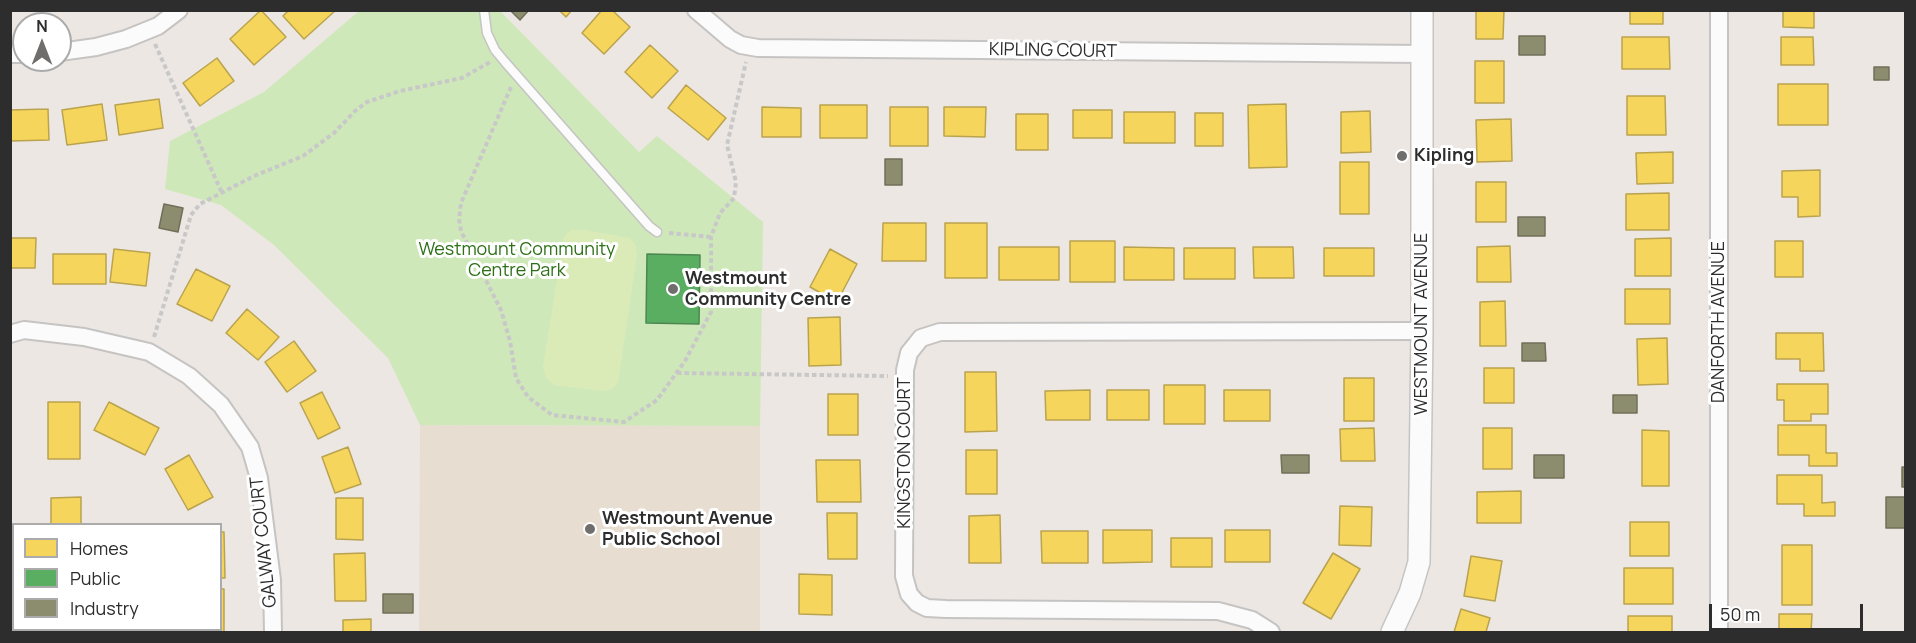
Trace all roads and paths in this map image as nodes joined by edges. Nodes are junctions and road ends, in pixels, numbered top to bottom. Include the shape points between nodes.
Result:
1 (179, 10) edge
2 (484, 10) edge
3 (696, 10) edge
4 (1422, 10) edge
5 (1719, 10) edge
6 (148, 30) junction
7 (749, 46) junction
8 (72, 50) edge
9 (1422, 54) junction
10 (500, 56) junction
11 (517, 76) junction
12 (222, 192) junction
13 (657, 232) joint
14 (711, 237) junction
15 (1422, 332) junction
16 (10, 334) edge
17 (149, 352) junction
18 (676, 373) junction
19 (905, 376) junction
20 (273, 633) edge
21 (1271, 633) edge
22 (1392, 633) edge
23 (1719, 633) edge

1 - 6 street
2 - 10 lane via 487,33
3 - 7 street, KIPLING COURT via 730,39
4 - 9 street, WESTMOUNT AVENUE
5 - 23 street, DANFORTH AVENUE
6 - 8 street via 126,39
6 - 12 path
7 - 9 street, KIPLING COURT
7 - 14 path via 727,145 736,182 734,198 720,213
9 - 15 street, WESTMOUNT AVENUE
10 - 11 lane
10 - 12 path via 462,78 368,102 303,156
11 - 13 lane
11 - 18 path via 460,203 459,219 460,231 501,310 516,378 528,397 552,415 624,422 657,400
12 - 17 path via 191,214
13 - 14 path
14 - 18 path via 711,312
15 - 19 street, KINGSTON COURT via 940,332 921,338 909,353
15 - 22 street, WESTMOUNT AVENUE via 1419,562
16 - 17 street, GALWAY COURT via 24,330 84,337
17 - 20 street, GALWAY COURT via 189,376 221,405 250,447 266,517
18 - 19 path
19 - 21 street, KINGSTON COURT via 904,576 909,594 917,603 946,609 1218,612 1252,620

